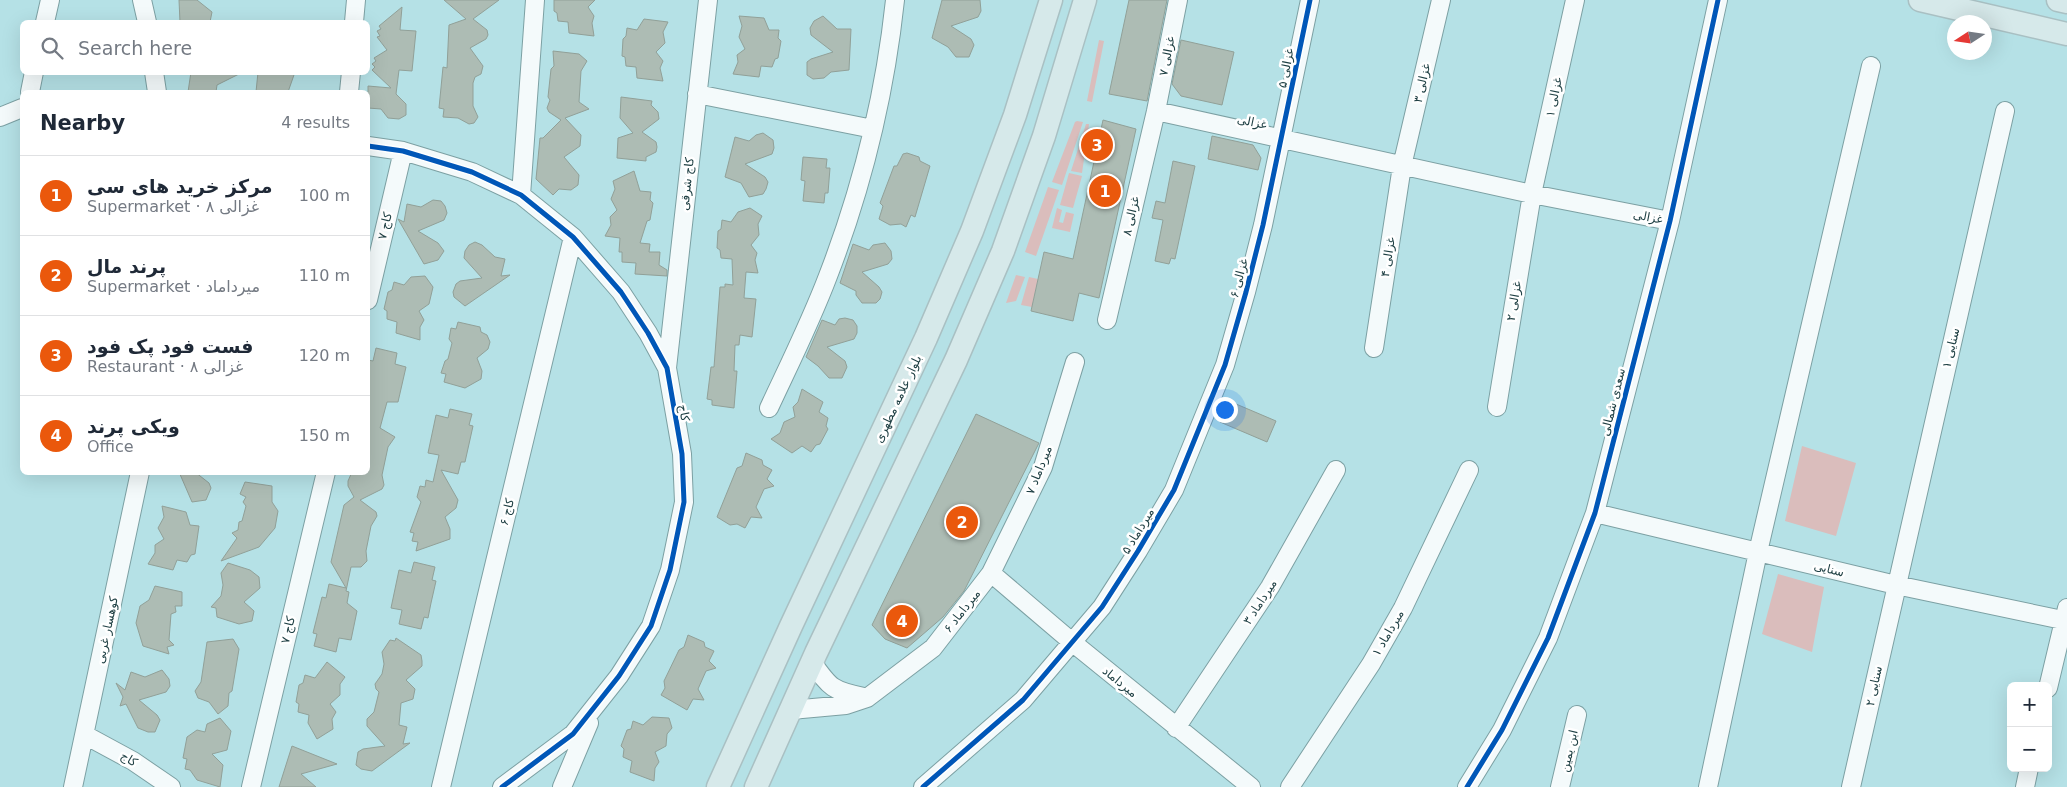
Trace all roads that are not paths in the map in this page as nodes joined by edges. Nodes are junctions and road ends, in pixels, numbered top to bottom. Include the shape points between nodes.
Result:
1 (50, 0) edge
2 (142, 0) edge
3 (356, 0) edge
4 (535, 0) edge
5 (708, 0) edge
6 (895, 0) edge
7 (1050, 0) edge
8 (1085, 0) edge
9 (1178, 0) edge
10 (1310, 0) edge
11 (1441, 0) edge
12 (1575, 0) edge
13 (1718, 0) edge
14 (1920, 0) edge
15 (2058, 0) edge
16 (2067, 2) edge
17 (45, 20) edge
18 (147, 20) edge
19 (354, 20) edge
20 (2067, 34) edge
21 (1871, 66) dead end
22 (33, 75) edge
23 (154, 75) edge
24 (351, 75) edge
25 (30, 90) edge
26 (156, 90) edge
27 (349, 90) edge
28 (696, 94) junction
29 (20, 109) edge
30 (2005, 111) dead end
31 (1156, 112) junction
32 (0, 117) edge
33 (873, 128) junction
34 (1282, 139) junction
35 (370, 146) edge
36 (403, 151) junction
37 (1402, 166) junction
38 (1532, 194) junction
39 (521, 195) junction
40 (1670, 221) junction
41 (573, 237) junction
42 (370, 291) edge
43 (1107, 320) dead end
44 (1374, 348) dead end
45 (1075, 362) dead end
46 (666, 368) junction
47 (1496, 407) dead end
48 (769, 408) dead end
49 (1204, 419) joint
50 (1336, 470) dead end
51 (1469, 470) dead end
52 (139, 475) edge
53 (325, 475) edge
54 (1595, 513) junction
55 (1758, 552) junction
56 (992, 573) junction
57 (1896, 585) junction
58 (2066, 616) edge
59 (1072, 642) junction
60 (812, 662) junction
61 (2050, 682) edge
62 (867, 698) junction
63 (598, 702) junction
64 (791, 710) junction
65 (1577, 715) dead end
66 (1176, 728) junction
67 (85, 735) junction
68 (2028, 772) edge
69 (73, 787) edge
70 (171, 787) edge
71 (251, 787) edge
72 (440, 787) edge
73 (502, 787) edge
74 (562, 787) edge
75 (718, 787) edge
76 (756, 787) edge
77 (923, 787) edge
78 (1251, 787) edge
79 (1290, 787) edge
80 (1467, 787) edge
81 (1560, 787) edge
82 (1708, 787) edge
83 (1852, 787) edge
84 (2025, 787) edge

1 - 17 street
2 - 18 street
3 - 19 street
4 - 39 street
5 - 28 street, کاج شرقی
6 - 33 street
7 - 75 main road, بلوار علامه مطهری via 1016,114 972,231 926,338
8 - 60 main road via 1044,136 1003,251 956,360
9 - 31 street, غزالی ۷
10 - 34 street, غزالی ۵
11 - 37 street, غزالی ۳
12 - 38 street, غزالی ۱
13 - 40 street, سعدی شمالی
14 - 20 main road
15 - 16 main road
21 - 55 street
22 - 25 street
23 - 26 street
24 - 27 street
28 - 33 street
28 - 46 street, کاج شرقی
29 - 32 street
30 - 57 street, سنایی ۱
31 - 34 street, غزالی
31 - 43 street, غزالی ۸
33 - 48 street via 828,276
34 - 37 street, غزالی
34 - 49 street, غزالی ۶ via 1246,292 1225,365
35 - 36 street, کاج
36 - 39 street, کاج via 472,172
36 - 42 street, کاج ۷
37 - 38 street, غزالی
37 - 44 street, غزالی ۴
38 - 40 street, غزالی
38 - 47 street, غزالی ۲
39 - 41 street, کاج
40 - 54 street, سعدی شمالی
41 - 46 street, کاج via 621,292
41 - 72 street, کاج ۶
45 - 56 street, میرداماد ۷ via 1043,467 1023,491
46 - 63 street, کاج via 682,454 684,502 670,570 651,626
49 - 59 street, میرداماد ۵ via 1174,490 1138,551 1102,607
50 - 66 street, میرداماد ۳ via 1270,587
51 - 79 street, میرداماد ۱ via 1404,608
52 - 67 street, کوهسار غربی
53 - 71 street, کاج ۷
54 - 55 street, سنایی
54 - 80 street, سعدی شمالی via 1548,638 1502,730
55 - 57 street, سنایی
55 - 82 street
56 - 59 street, میرداماد
56 - 62 street, میرداماد ۶ via 933,648
57 - 58 street, سنایی
57 - 83 street, سنایی ۲
58 - 61 street
59 - 66 street, میرداماد
59 - 77 street, میرداماد ۵ via 1023,700
60 - 62 street via 824,680 838,692
60 - 64 main road
62 - 64 street via 846,705
63 - 73 street, کاج via 572,734
63 - 74 street
64 - 76 main road
65 - 81 street, ابن یمین
66 - 78 street, میرداماد
67 - 69 street, کوهسار غربی
67 - 70 street, کاج via 133,761
68 - 84 street

